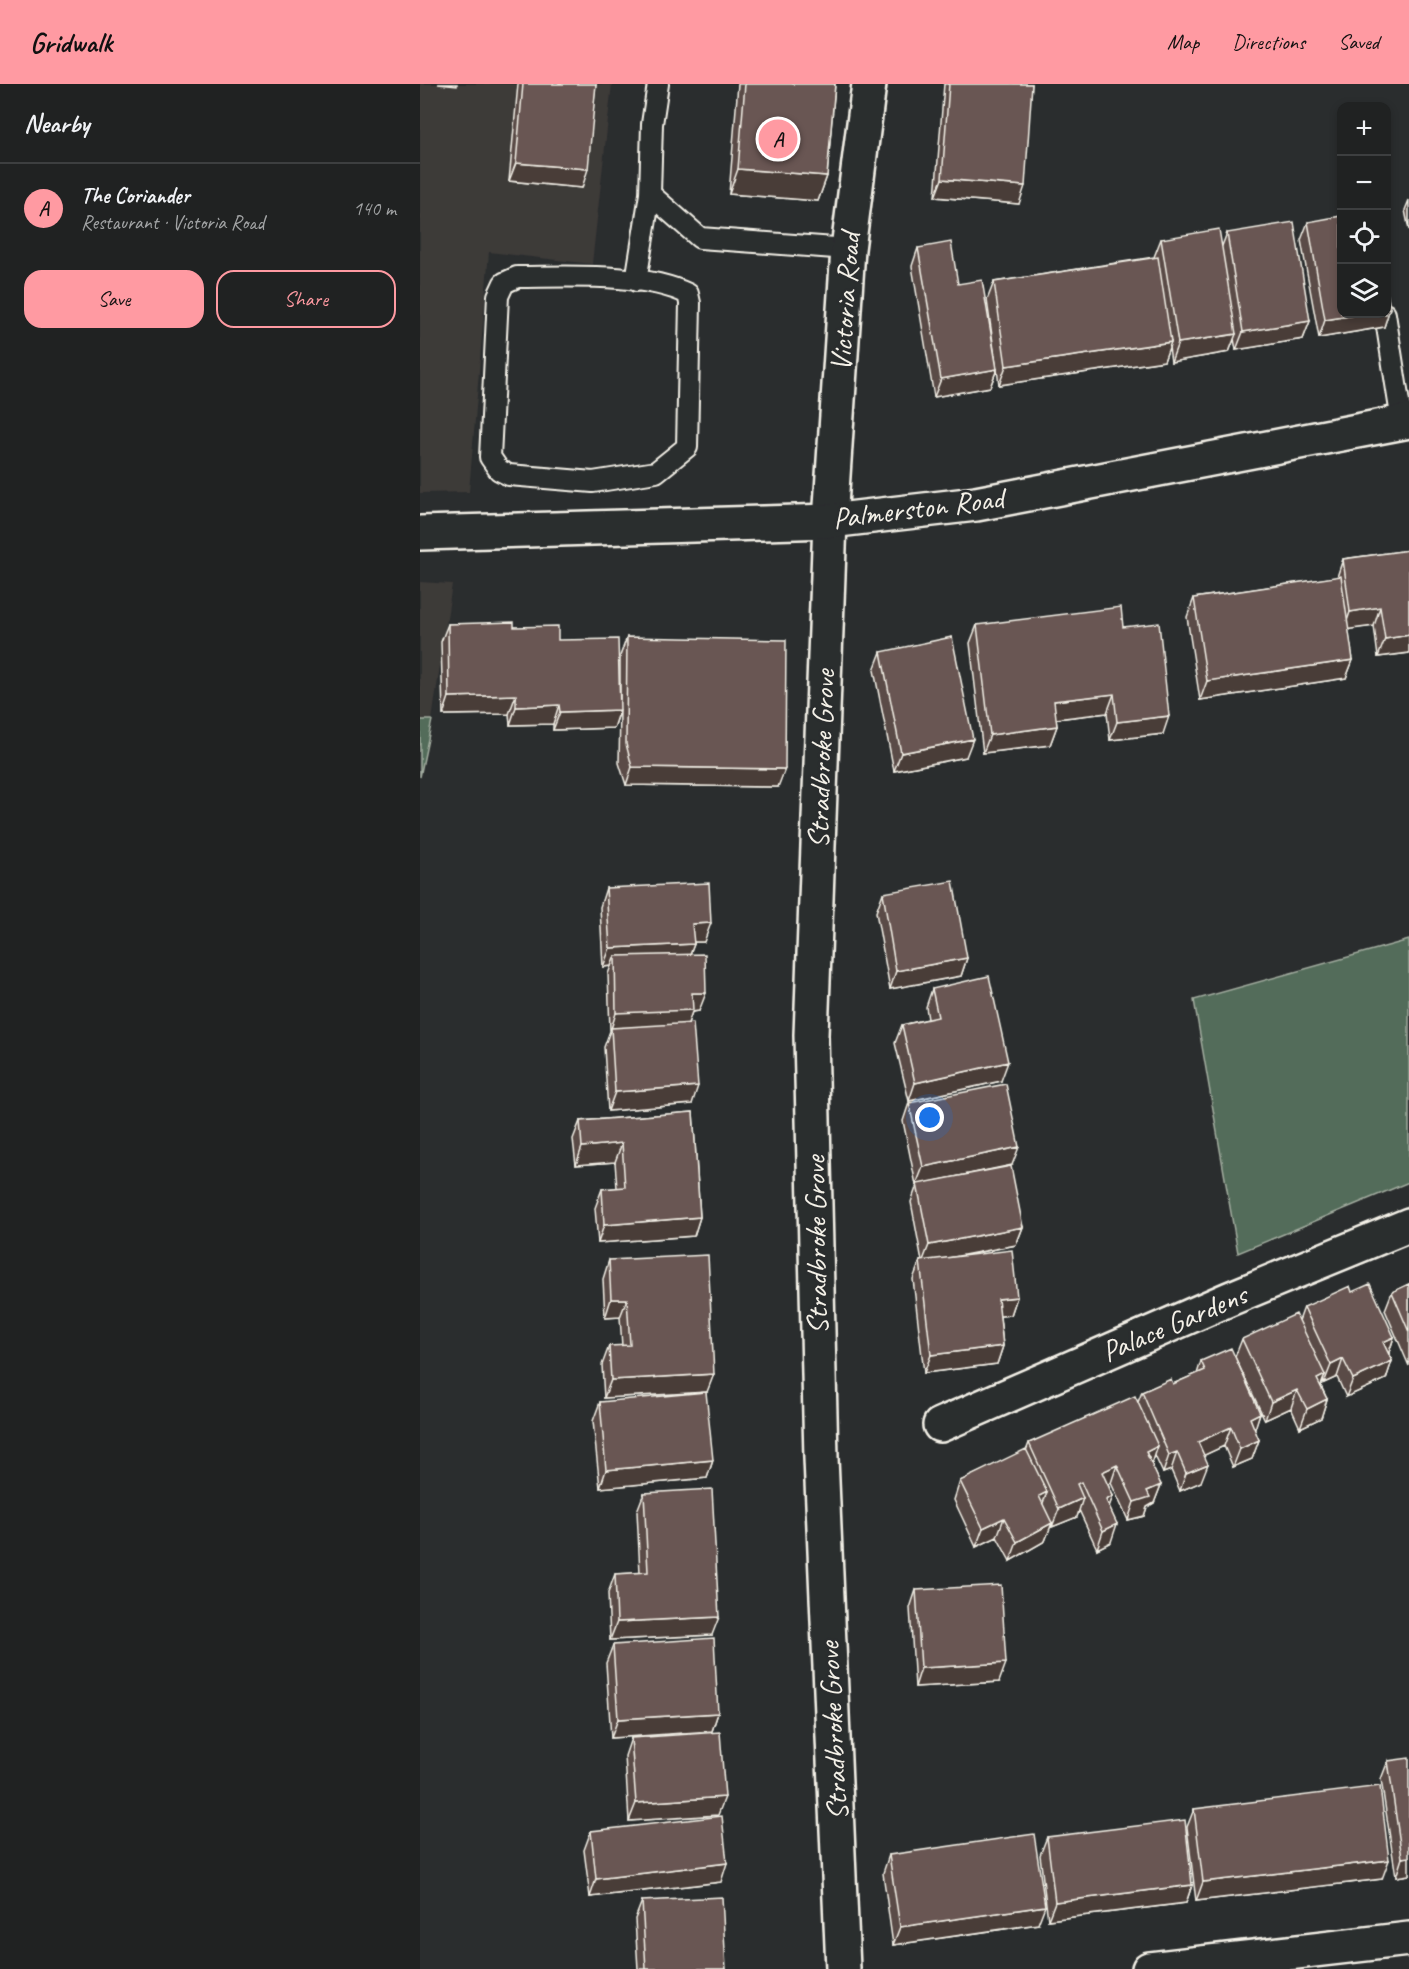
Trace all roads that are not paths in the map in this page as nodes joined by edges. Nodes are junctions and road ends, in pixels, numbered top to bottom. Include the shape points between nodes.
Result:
1 (658, 84) edge
2 (869, 84) edge
3 (650, 194) junction
4 (848, 249) junction
5 (636, 281) junction
6 (1386, 318) edge
7 (1406, 422) edge
8 (830, 520) junction
9 (433, 532) edge
10 (1409, 1225) edge
11 (940, 1425) dead end
12 (1409, 1939) edge
13 (843, 1969) edge
14 (1149, 1969) edge

1 - 3 lane via 652,124
2 - 4 street, Victoria Road
3 - 4 lane via 700,238
3 - 5 lane
4 - 8 street, Victoria Road
5 - 5 lane via 517,277 504,283 498,296 490,457 498,470 509,475 592,482 656,472 687,447 688,294 675,287
6 - 7 lane
7 - 8 street, Palmerston Road via 976,504
8 - 9 street, Palmerston Road
8 - 13 street, Stradbroke Grove via 811,1035 821,1458
10 - 11 street, Palace Gardens
12 - 14 street

